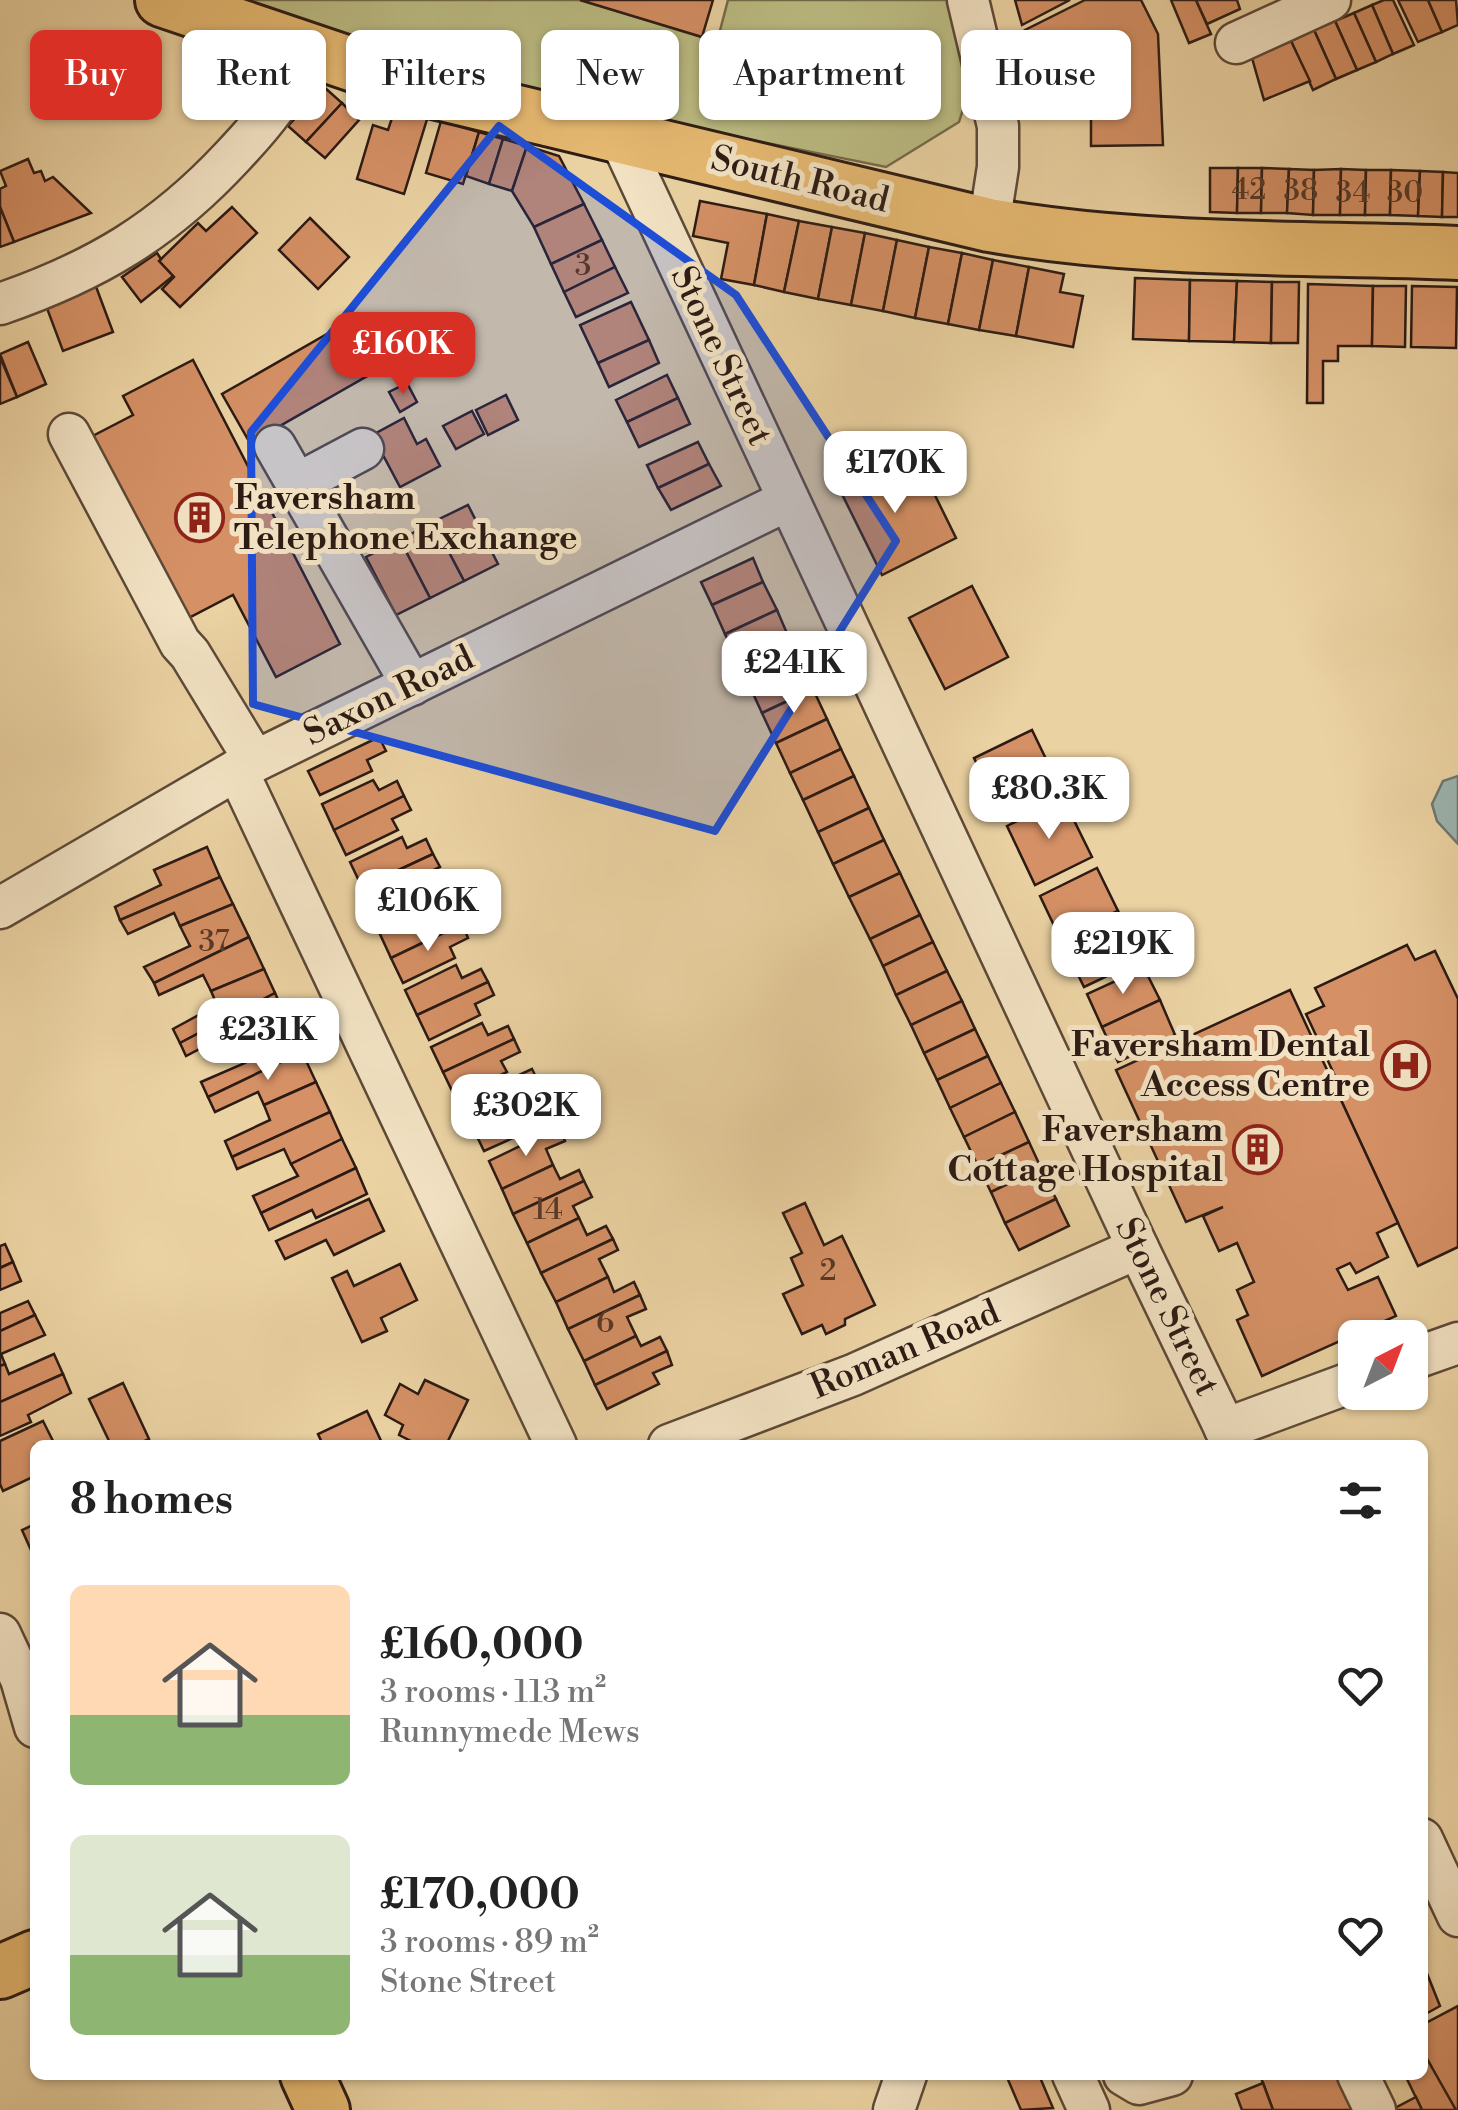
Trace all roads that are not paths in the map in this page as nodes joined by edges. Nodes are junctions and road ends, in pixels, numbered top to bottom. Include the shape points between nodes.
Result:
1 (162, 0) edge
2 (968, 0) edge
3 (1330, 0) edge
4 (250, 30) edge
5 (1236, 43) dead end
6 (326, 56) edge
7 (265, 120) edge
8 (619, 136) junction
9 (989, 225) junction
10 (1458, 253) edge
11 (0, 304) edge
12 (69, 434) dead end
13 (275, 446) dead end
14 (363, 449) dead end
15 (297, 484) junction
16 (788, 500) junction
17 (412, 685) junction
18 (246, 766) junction
19 (0, 908) edge
20 (1138, 1248) junction
21 (1338, 1388) edge
22 (1229, 1437) edge
23 (554, 1440) edge
24 (682, 1440) edge
25 (0, 1634) edge
26 (28, 1676) edge
27 (1428, 1852) edge
28 (1458, 1916) edge
29 (30, 1959) edge
30 (0, 1972) edge
31 (309, 2080) edge
32 (904, 2080) edge
33 (1075, 2080) edge
34 (1360, 2080) edge
35 (323, 2110) edge
36 (894, 2110) edge
37 (1089, 2110) edge
38 (1374, 2110) edge

1 - 4 main road, South Road
2 - 9 street via 998,126
3 - 5 street
6 - 8 main road, South Road via 434,92
7 - 11 street via 180,208 125,249
8 - 9 main road, South Road
8 - 16 street, Stone Street
9 - 10 main road, South Road via 1190,246
12 - 18 street
13 - 15 street
14 - 15 street
15 - 17 street
16 - 17 street, Saxon Road
16 - 20 street, Stone Street
17 - 18 street, Saxon Road
18 - 19 street, Saxon Road
18 - 23 street
20 - 22 street, Stone Street
20 - 24 street, Roman Road via 854,1376
21 - 22 street
25 - 26 street
27 - 28 street
29 - 30 main road
31 - 35 main road
32 - 36 street
33 - 37 street
34 - 38 street

